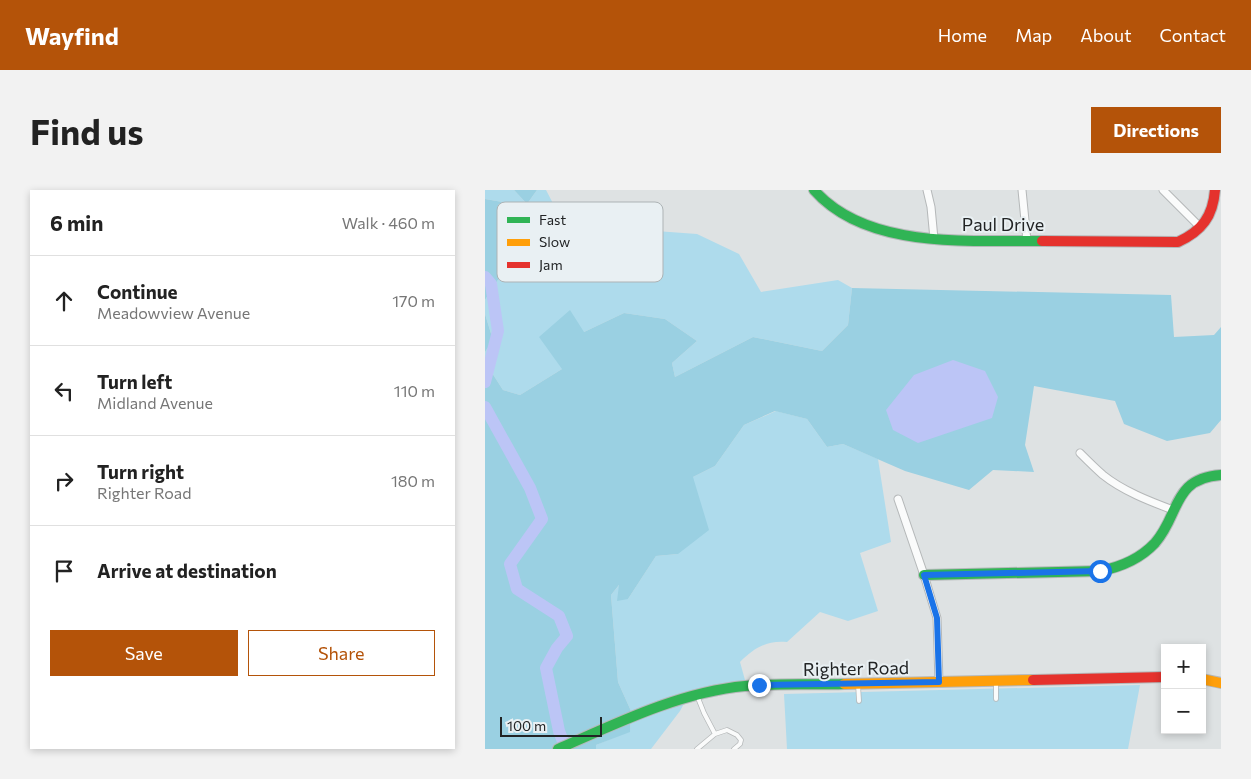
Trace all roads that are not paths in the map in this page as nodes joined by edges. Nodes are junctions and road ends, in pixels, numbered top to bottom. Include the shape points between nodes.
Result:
1 (814, 190) edge
2 (927, 190) edge
3 (1022, 190) edge
4 (1163, 190) edge
5 (1215, 190) edge
6 (1201, 228) junction
7 (934, 239) junction
8 (1027, 241) junction
9 (1080, 454) dead end
10 (1221, 475) edge
11 (898, 499) dead end
12 (1173, 510) junction
13 (924, 575) junction
14 (1161, 677) edge
15 (1206, 680) edge
16 (939, 682) junction
17 (995, 682) junction
18 (1221, 683) edge
19 (858, 684) junction
20 (697, 695) junction
21 (996, 699) dead end
22 (859, 701) dead end
23 (715, 734) junction
24 (558, 749) edge
25 (697, 749) edge
26 (734, 749) edge

1 - 7 street, Paul Drive via 827,204 854,220 901,234
2 - 7 street
3 - 8 street
4 - 6 street
5 - 6 street via 1214,208
6 - 8 street, Paul Drive via 1178,242
7 - 8 street, Paul Drive
9 - 12 street via 1119,485
10 - 12 street via 1193,481 1183,491
11 - 13 street
12 - 13 street via 1168,524 1147,551 1115,568
13 - 16 street via 937,618
14 - 17 street, Righter Road
15 - 18 street
16 - 17 street, Righter Road
16 - 19 street, Righter Road
17 - 21 lane
19 - 20 street, Righter Road via 745,686
19 - 22 lane
20 - 23 lane
20 - 24 street, Righter Road
23 - 25 lane
23 - 26 lane via 727,730 737,735 741,742

